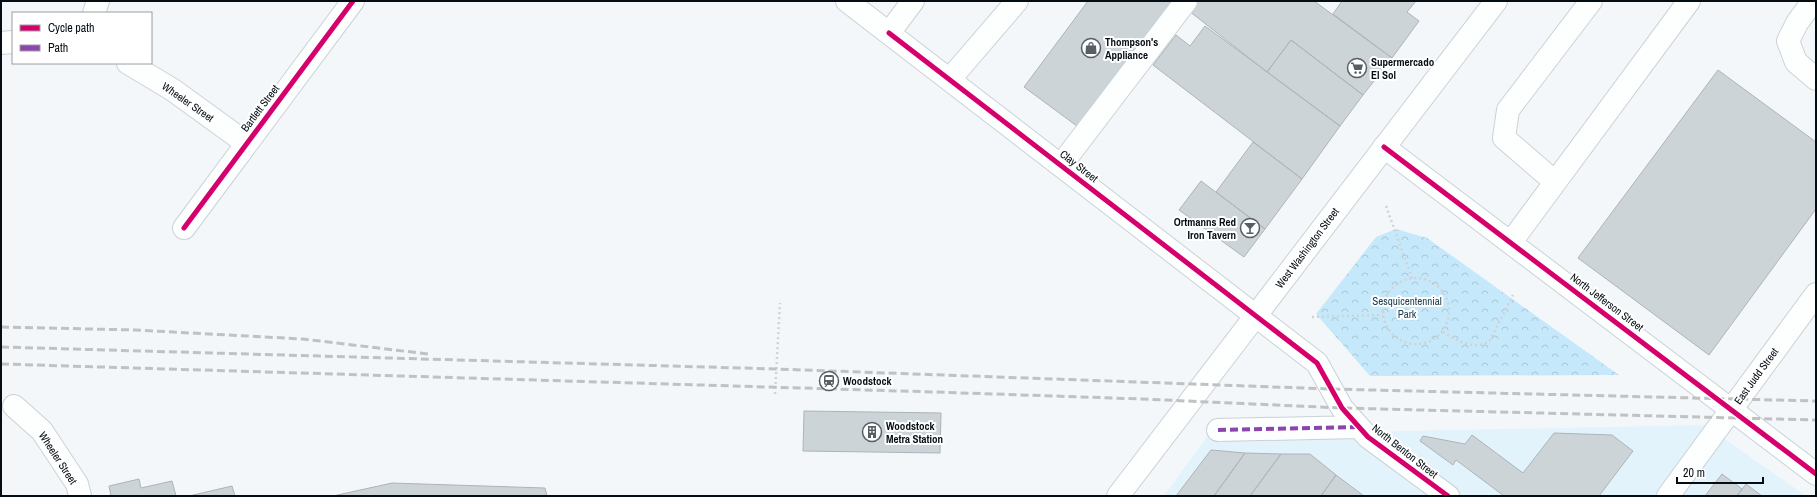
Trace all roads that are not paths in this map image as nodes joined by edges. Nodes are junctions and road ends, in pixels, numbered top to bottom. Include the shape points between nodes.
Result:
1 (98, 1) edge
2 (353, 1) edge
3 (847, 1) edge
4 (912, 1) edge
5 (1017, 1) edge
6 (1186, 1) edge
7 (1496, 1) edge
8 (1591, 1) edge
9 (1689, 1) edge
10 (1813, 1) edge
11 (94, 12) edge
12 (889, 33) junction
13 (12, 42) edge
14 (1, 43) edge
15 (130, 64) edge
16 (950, 79) junction
17 (1816, 79) edge
18 (246, 143) junction
19 (1384, 147) junction
20 (1061, 164) junction
21 (1555, 182) junction
22 (184, 228) dead end
23 (1510, 242) junction
24 (1816, 294) edge
25 (1256, 315) junction
26 (14, 406) dead end
27 (1732, 410) junction
28 (1359, 427) junction
29 (1218, 430) dead end
30 (1816, 474) edge
31 (80, 496) edge
32 (1118, 496) edge
33 (1448, 496) edge
34 (1668, 496) edge

1 - 11 street
2 - 18 street, Bartlett Street
3 - 12 street, Clay Street
4 - 12 street
5 - 16 street
6 - 20 street
7 - 19 street, West Washington Street
8 - 21 street via 1508,110 1504,138
9 - 21 street
10 - 17 street via 1788,41 1796,62
12 - 16 street, Clay Street
13 - 14 street
15 - 18 street, Wheeler Street via 172,90
16 - 20 street, Clay Street
18 - 22 street, Bartlett Street
19 - 23 street, North Jefferson Street
19 - 25 street, West Washington Street
20 - 25 street, Clay Street
21 - 23 street
23 - 27 street, North Jefferson Street
24 - 27 street, East Judd Street
25 - 28 street, North Benton Street via 1317,363 1342,408
25 - 32 street, West Washington Street
26 - 31 street, Wheeler Street via 42,431 77,484
27 - 30 street, North Jefferson Street
27 - 34 street, East Judd Street
28 - 29 street
28 - 33 street, North Benton Street via 1368,437

